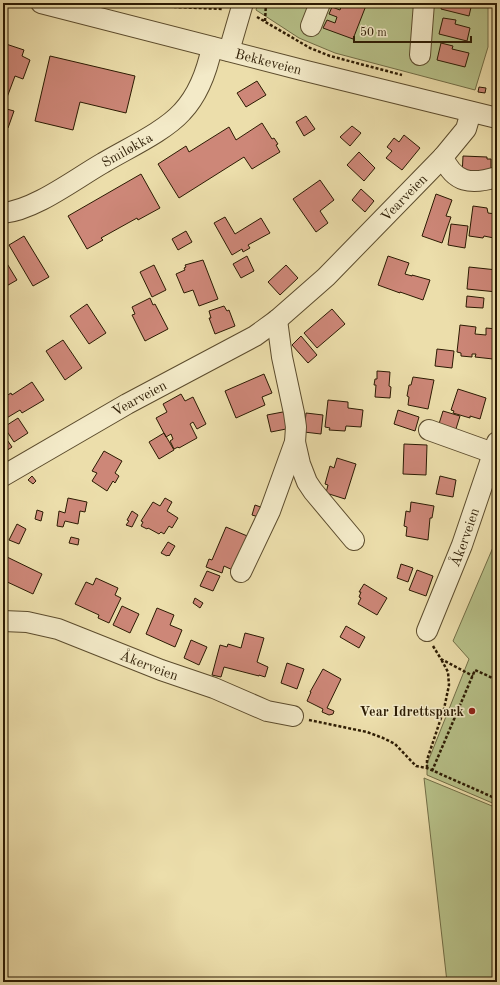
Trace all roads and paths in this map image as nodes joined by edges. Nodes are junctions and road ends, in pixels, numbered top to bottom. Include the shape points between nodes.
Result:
1 (41, 3) edge
2 (149, 3) edge
3 (266, 3) edge
4 (320, 3) edge
5 (424, 3) edge
6 (242, 7) edge
7 (265, 22) junction
8 (311, 26) dead end
9 (221, 49) junction
10 (420, 55) dead end
11 (403, 75) dead end
12 (471, 112) junction
13 (497, 118) edge
14 (443, 157) junction
15 (497, 178) edge
16 (3, 213) edge
17 (277, 320) junction
18 (429, 430) dead end
19 (295, 442) junction
20 (495, 447) edge
21 (3, 476) edge
22 (354, 540) dead end
23 (241, 572) dead end
24 (3, 621) edge
25 (428, 631) joint
26 (441, 659) junction
27 (473, 676) junction
28 (497, 680) edge
29 (293, 716) joint
30 (427, 768) junction
31 (432, 770) junction
32 (497, 799) edge

1 - 9 street, Bekkeveien
2 - 6 path via 175,7
3 - 7 path
4 - 8 street
5 - 10 street
6 - 7 path
6 - 9 street, Smiløkka
7 - 11 path via 310,48 330,56
9 - 12 street, Bekkeveien
9 - 16 street, Smiløkka via 194,97 182,113 165,127 52,194 18,210
12 - 13 street, Bekkeveien
12 - 14 street, Vearveien via 466,129
14 - 15 street via 446,166 460,179 477,181
14 - 17 street, Vearveien via 326,277
17 - 19 street via 296,427
17 - 21 street, Vearveien via 255,336 134,400
18 - 20 street
19 - 22 street via 307,482
19 - 23 street via 270,511
20 - 25 street, Åkerveien via 462,545
24 - 29 street, Åkerveien via 27,622 58,629 214,688 266,711
25 - 26 path via 434,649
26 - 27 path
26 - 30 path via 448,672 449,685 427,760
27 - 28 path via 475,670
27 - 31 path
29 - 30 path via 367,732 383,738 395,744 416,766
30 - 31 path
31 - 32 path

